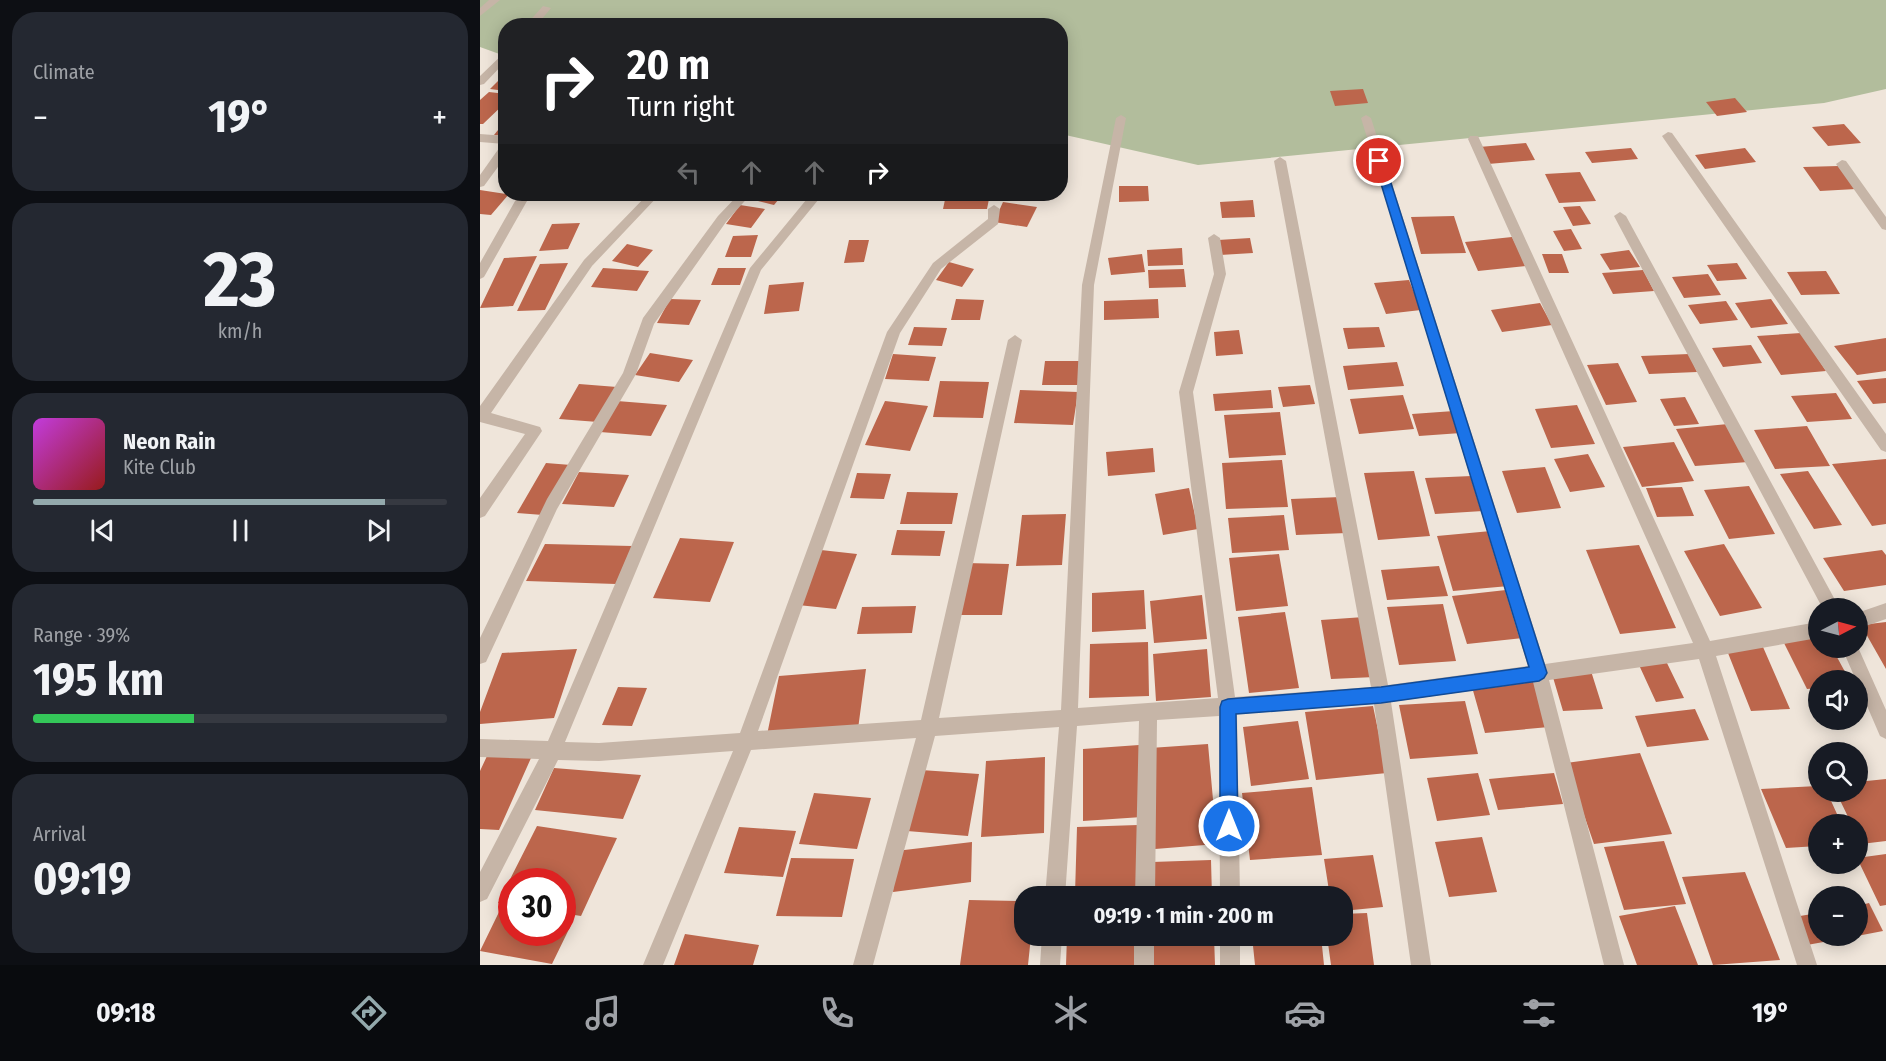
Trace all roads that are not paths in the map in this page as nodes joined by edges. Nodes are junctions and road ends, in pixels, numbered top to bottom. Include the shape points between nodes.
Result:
1 (495, 0) edge
2 (546, 8) dead end
3 (480, 13) edge
4 (537, 18) edge
5 (498, 63) edge
6 (480, 82) edge
7 (1121, 118) dead end
8 (1365, 118) dead end
9 (1668, 136) dead end
10 (480, 138) edge
11 (498, 139) edge
12 (1474, 139) dead end
13 (498, 158) edge
14 (1280, 161) dead end
15 (1842, 164) dead end
16 (480, 183) edge
17 (521, 201) edge
18 (647, 201) edge
19 (739, 201) edge
20 (811, 201) edge
21 (994, 208) dead end
22 (1620, 216) dead end
23 (1886, 226) edge
24 (1214, 238) dead end
25 (480, 274) edge
26 (1015, 340) dead end
27 (480, 416) edge
28 (1886, 446) edge
29 (480, 511) edge
30 (1826, 598) edge
31 (1886, 610) edge
32 (1868, 617) edge
33 (1808, 632) edge
34 (1705, 651) junction
35 (480, 656) edge
36 (1854, 658) edge
37 (1539, 673) junction
38 (1381, 695) junction
39 (1228, 707) junction
40 (1148, 712) junction
41 (1070, 718) junction
42 (928, 728) junction
43 (1886, 730) edge
44 (746, 741) junction
45 (480, 748) edge
46 (553, 750) junction
47 (1056, 886) edge
48 (1145, 886) edge
49 (1230, 886) edge
50 (480, 892) edge
51 (1051, 946) edge
52 (1144, 946) edge
53 (1230, 946) edge
54 (653, 965) edge
55 (863, 965) edge
56 (1050, 965) edge
57 (1144, 965) edge
58 (1230, 965) edge
59 (1421, 965) edge
60 (1614, 965) edge
61 (1807, 965) edge

1 - 3 street
2 - 4 street
5 - 6 street
7 - 41 street via 1088,285
8 - 37 street
9 - 28 street
10 - 11 street
12 - 34 street
13 - 16 street
14 - 38 street
15 - 23 street
17 - 25 street
18 - 27 street via 588,263
19 - 35 street via 648,322 629,374 552,504
20 - 46 street via 756,268
21 - 44 street via 994,221 937,266 894,332
22 - 30 street
24 - 39 street via 1220,274 1186,392
26 - 42 street
27 - 29 street via 535,431
31 - 32 street
33 - 34 street
34 - 37 street
34 - 61 street
36 - 43 street
37 - 38 street
37 - 60 street
38 - 39 street
38 - 59 street
39 - 40 street
39 - 49 street
40 - 41 street
40 - 48 street
41 - 42 street
41 - 47 street
42 - 44 street
42 - 55 street
44 - 46 street via 599,752
44 - 54 street
45 - 46 street
46 - 50 street
51 - 56 street
52 - 57 street
53 - 58 street

